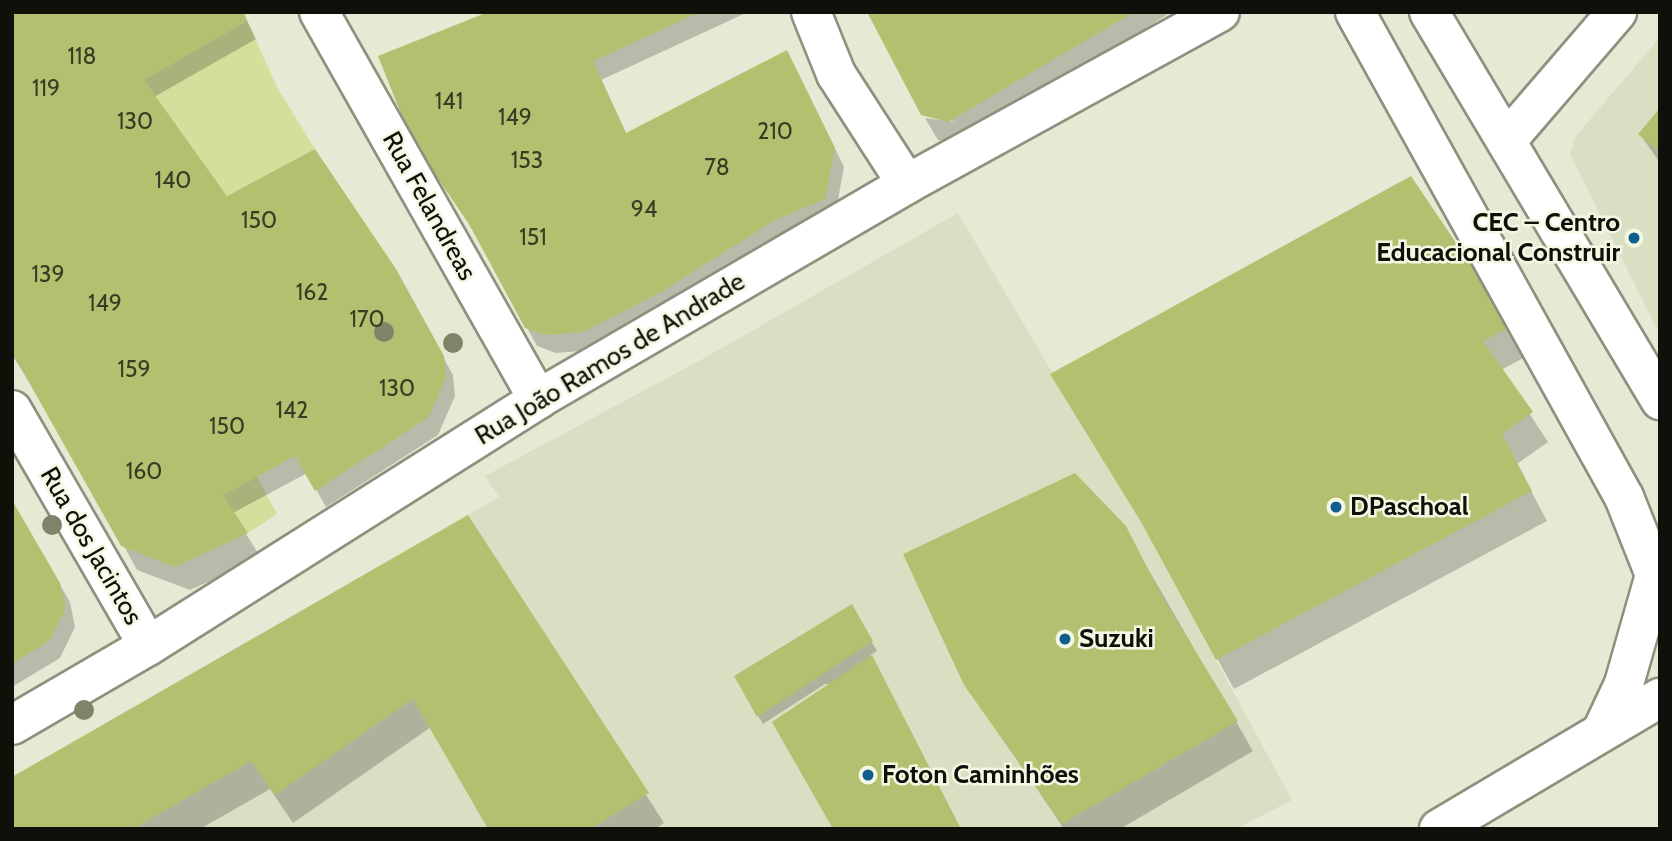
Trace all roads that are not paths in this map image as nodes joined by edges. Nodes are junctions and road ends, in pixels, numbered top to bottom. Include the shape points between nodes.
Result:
1 (319, 12) edge
2 (811, 12) edge
3 (1220, 12) edge
4 (1355, 12) edge
5 (1429, 12) edge
6 (1617, 12) edge
7 (1507, 140) junction
8 (907, 184) junction
9 (538, 399) junction
10 (1660, 400) edge
11 (12, 410) edge
12 (1657, 575) edge
13 (148, 646) junction
14 (1660, 698) edge
15 (12, 725) edge
16 (1602, 731) junction
17 (1439, 829) edge

1 - 9 street, Rua Felandreas
2 - 8 street via 836,74
3 - 8 street, Rua João Ramos de Andrade
4 - 12 street via 1624,497
5 - 7 street
6 - 7 street
7 - 10 street
8 - 9 street, Rua João Ramos de Andrade
9 - 13 street, Rua João Ramos de Andrade
11 - 13 street, Rua dos Jacintos
12 - 16 street via 1624,684
13 - 15 street, Rua João Ramos de Andrade
14 - 16 street
16 - 17 street

